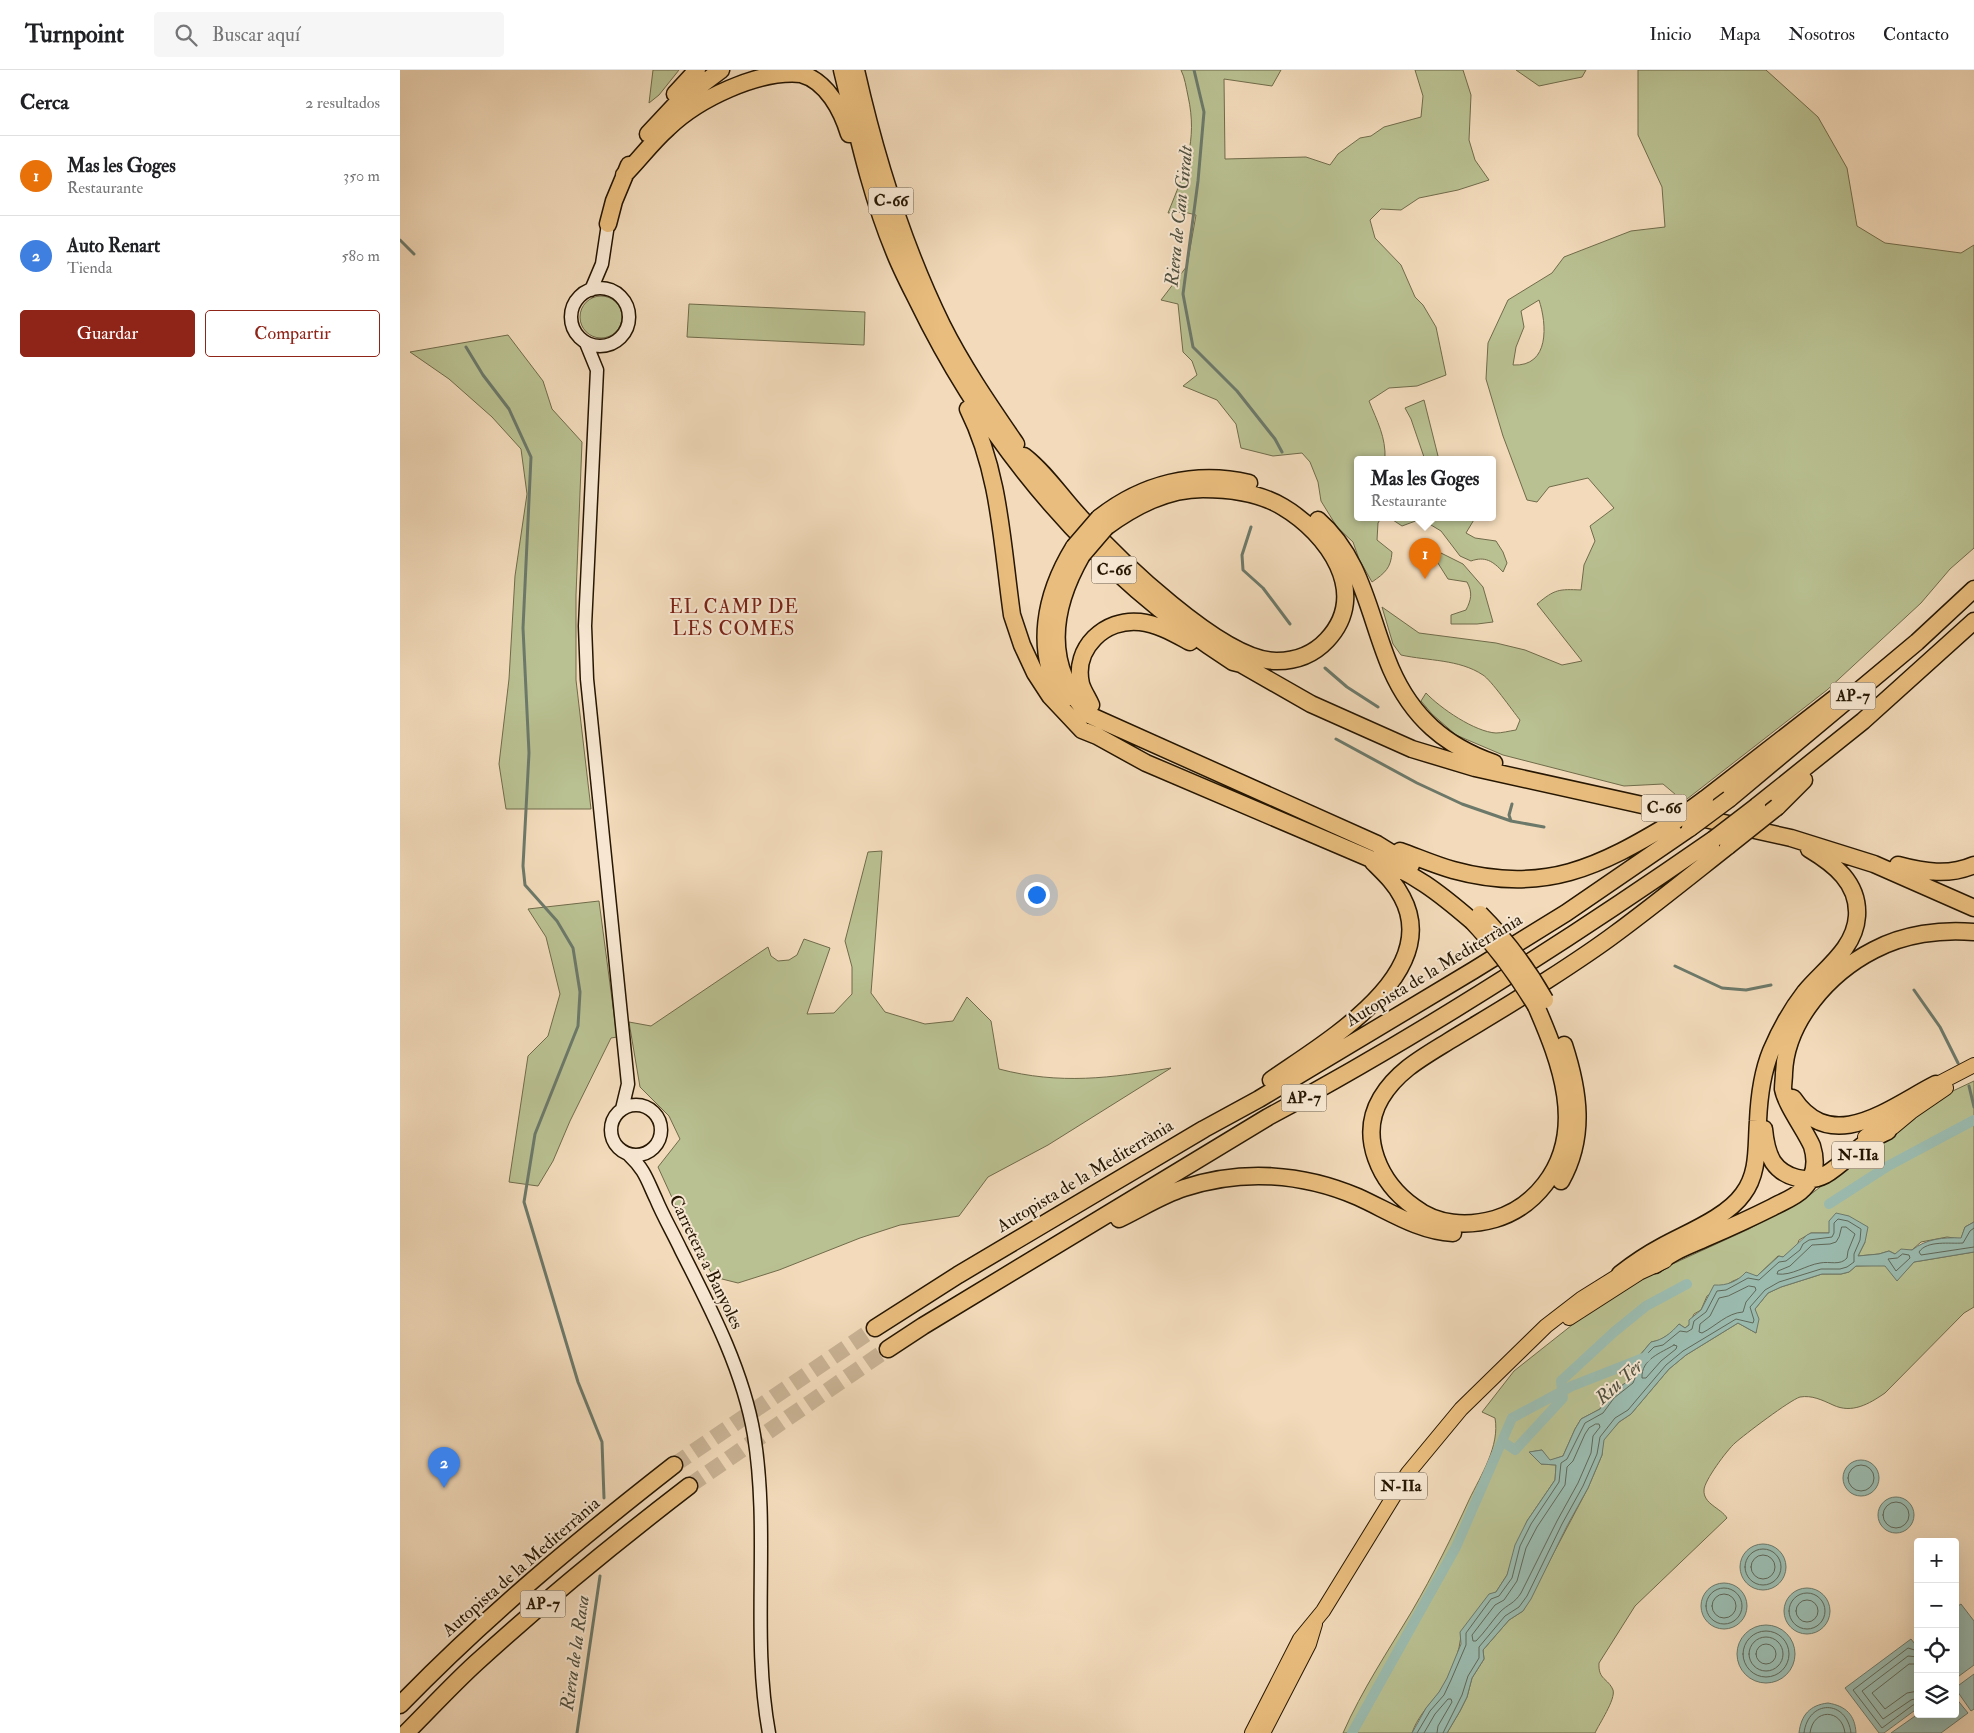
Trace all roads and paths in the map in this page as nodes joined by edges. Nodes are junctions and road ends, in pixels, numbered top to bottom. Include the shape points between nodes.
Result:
1 (697, 70) edge
2 (721, 70) edge
3 (842, 70) edge
4 (856, 70) edge
5 (648, 134) junction
6 (624, 175) junction
7 (868, 175) junction
8 (608, 224) joint
9 (602, 264) junction
10 (591, 290) junction
11 (614, 292) junction
12 (935, 337) junction
13 (586, 343) junction
14 (611, 344) junction
15 (597, 370) junction
16 (1024, 456) junction
17 (1103, 523) junction
18 (1078, 551) junction
19 (1974, 589) edge
20 (1974, 621) edge
21 (1917, 642) junction
22 (1241, 664) junction
23 (1095, 716) junction
24 (1864, 721) junction
25 (1097, 736) junction
26 (1389, 740) junction
27 (1537, 782) junction
28 (1682, 825) junction
29 (1791, 838) junction
30 (1721, 842) junction
31 (1374, 852) junction
32 (1874, 864) junction
33 (1974, 865) edge
34 (1974, 908) edge
35 (1974, 932) edge
36 (1540, 1003) junction
37 (1784, 1062) junction
38 (1974, 1065) edge
39 (1974, 1075) edge
40 (628, 1084) junction
41 (1936, 1084) junction
42 (1760, 1102) junction
43 (645, 1107) junction
44 (622, 1109) junction
45 (1204, 1128) junction
46 (1888, 1131) junction
47 (653, 1149) junction
48 (629, 1154) junction
49 (645, 1173) junction
50 (1810, 1180) junction
51 (1656, 1265) junction
52 (1620, 1274) junction
53 (941, 1315) junction
54 (875, 1328) tunnel mouth
55 (1537, 1337) junction
56 (888, 1349) tunnel mouth
57 (674, 1465) tunnel mouth
58 (690, 1486) tunnel mouth
59 (1316, 1621) junction
60 (400, 1706) edge
61 (406, 1733) edge
62 (769, 1733) edge
63 (1252, 1733) edge
64 (1262, 1733) edge

1 - 5 highway via 653,120
2 - 5 highway via 677,103
3 - 7 highway, C-66
4 - 16 highway, C-66 via 881,170 912,260 948,335 982,394
5 - 6 highway
6 - 7 highway via 668,127 698,103 748,79 785,72 802,74 830,95 844,117 854,152
6 - 8 highway
7 - 12 highway, C-66 via 894,252
8 - 9 street
9 - 10 street
9 - 11 street
10 - 11 street via 600,288
10 - 13 street via 576,300 571,318 573,328
11 - 14 street via 624,301 629,319 623,335
12 - 22 highway, C-66 via 986,421 1056,510 1125,580 1163,613 1233,662
12 - 25 highway via 940,355 974,422 987,457 997,494 1012,615 1022,645 1050,696 1082,730
13 - 14 street via 596,346
13 - 15 street
14 - 15 street
15 - 40 street via 585,626 587,679
16 - 17 highway via 1118,556 1164,597 1231,647 1266,662 1288,661 1313,653 1332,636 1338,624 1345,595 1338,564 1316,533 1282,506 1230,490 1192,490 1149,501
16 - 22 highway, C-66 via 1060,504 1146,590
17 - 18 highway, bridge
17 - 27 highway via 1134,495 1151,487 1199,478 1247,483 1297,504 1323,524 1345,552 1363,587 1390,667 1412,708 1428,725 1462,749 1528,774
18 - 23 highway via 1061,599 1057,653 1067,685 1089,715
18 - 25 highway via 1056,580 1050,597 1046,652 1054,684 1063,699
19 - 21 highway, Autopista de la Mediterrània / AP-7
20 - 24 highway, AP-7
21 - 28 highway, bridge via 1818,710 1706,799
21 - 28 highway, Autopista de la Mediterrània / AP-7, bridge via 1729,799
22 - 26 highway, C-66 via 1311,704
23 - 26 highway via 1081,686 1084,652 1099,633 1110,626 1120,622 1140,622 1174,633 1298,706 1344,728
23 - 31 highway
24 - 30 highway, AP-7, bridge via 1756,806
24 - 30 highway, bridge via 1777,807
25 - 31 highway via 1146,763
26 - 27 highway, C-66 via 1475,768
27 - 29 highway, C-66
28 - 31 highway via 1596,864 1560,875 1521,880 1452,870 1396,849
28 - 45 highway, Autopista de la Mediterrània / AP-7 via 1566,913 1259,1099
29 - 32 highway, C-66
29 - 42 highway via 1841,872 1851,886 1857,916 1854,931 1842,953 1815,980 1786,1021 1767,1062
30 - 36 highway via 1613,936 1411,1065 1393,1082 1376,1109 1371,1127 1372,1143 1389,1184 1416,1210 1456,1224 1497,1218 1526,1204 1539,1192 1557,1165 1566,1136 1567,1105
30 - 53 highway, AP-7 via 1487,991 1268,1117
31 - 36 highway, bridge via 1431,876 1476,918 1498,931 1531,975
31 - 45 highway via 1403,898 1409,916 1409,948 1398,973 1344,1028
32 - 33 highway via 1945,872
32 - 34 highway, C-66
35 - 37 highway via 1915,935 1874,950 1855,962 1824,988 1800,1019
36 - 53 highway via 1560,1033 1572,1070 1577,1136 1573,1155 1546,1201 1515,1223 1486,1233 1444,1233 1312,1181 1270,1176 1229,1177 1174,1192 1098,1229
37 - 41 highway via 1786,1080 1798,1105 1826,1124 1870,1120
37 - 50 highway via 1783,1089 1815,1156
38 - 41 main road, N-IIa
39 - 46 main road, N-IIa via 1935,1094
40 - 43 street
40 - 44 street
41 - 50 main road, N-IIa
42 - 50 highway via 1768,1152 1774,1164 1798,1179
42 - 52 highway via 1755,1169 1743,1195 1710,1221 1639,1259
43 - 44 street
43 - 47 street via 655,1114 661,1126 660,1139
44 - 48 street via 613,1120 611,1134 617,1147
45 - 54 highway, Autopista de la Mediterrània / AP-7
46 - 50 highway via 1866,1142 1825,1175
46 - 51 main road, N-IIa via 1790,1203 1738,1230
47 - 48 street via 640,1155
47 - 49 street
48 - 49 street, Carretera a Banyoles
49 - 62 street, Carretera a Banyoles via 735,1366 754,1435 760,1500 762,1670
50 - 51 highway via 1802,1190 1784,1201 1671,1253
50 - 52 main road, N-IIa via 1732,1222
51 - 55 main road, N-IIa
52 - 55 main road, N-IIa via 1581,1299
53 - 56 highway, AP-7
55 - 59 main road, N-IIa via 1461,1409 1408,1473
57 - 60 highway, Autopista de la Mediterrània / AP-7 via 575,1543 451,1655
58 - 61 highway, AP-7 via 629,1532 532,1614 475,1664
59 - 63 main road, N-IIa via 1300,1639
59 - 64 main road, N-IIa via 1309,1644

